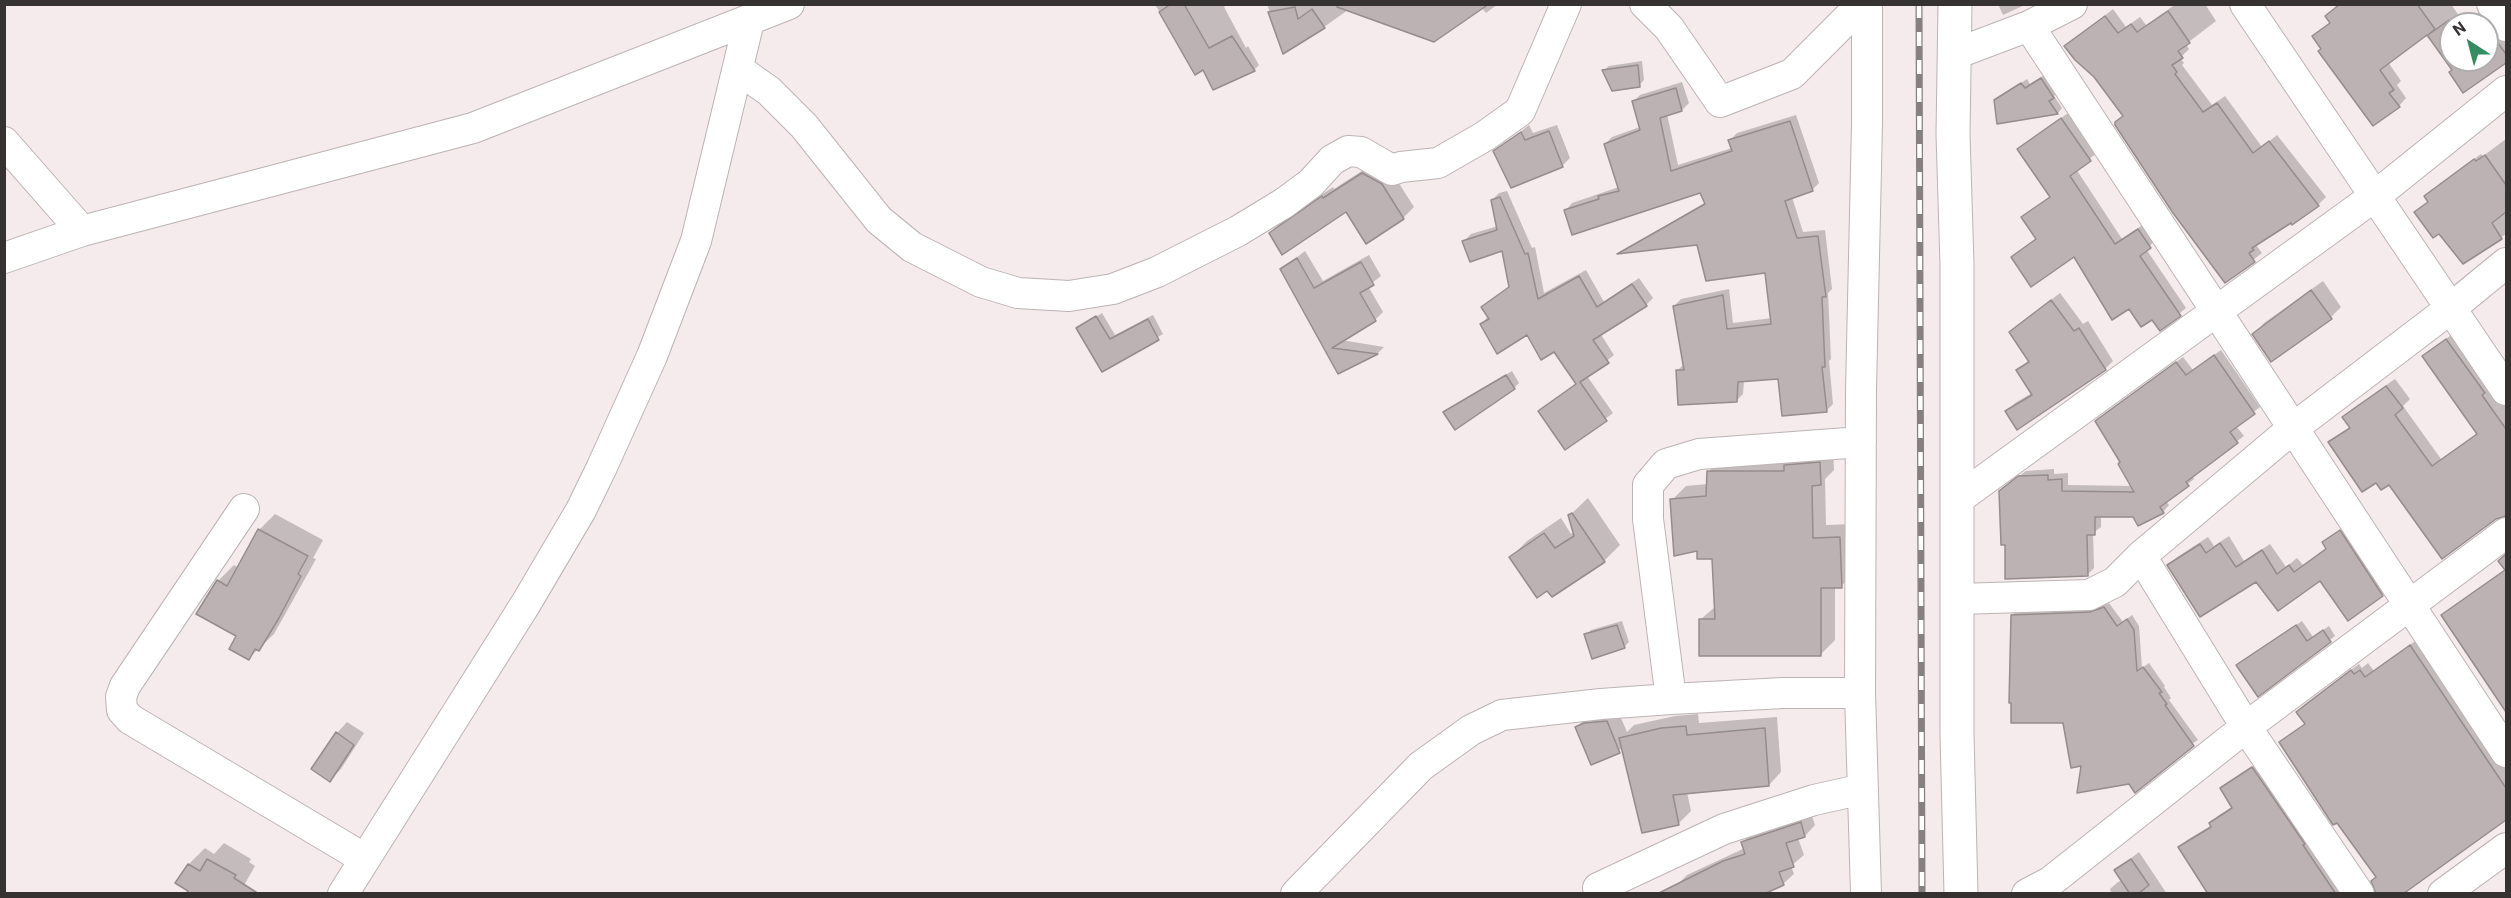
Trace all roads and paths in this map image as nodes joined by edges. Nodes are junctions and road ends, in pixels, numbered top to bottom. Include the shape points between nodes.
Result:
1 (789, 4) edge
2 (1566, 4) edge
3 (1645, 4) edge
4 (1862, 4) edge
5 (1867, 4) edge
6 (1955, 4) edge
7 (2072, 4) edge
8 (2245, 4) edge
9 (2492, 4) edge
10 (749, 21) junction
11 (2029, 26) junction
12 (2506, 26) edge
13 (1955, 54) junction
14 (738, 69) junction
15 (2506, 91) edge
16 (4, 142) edge
17 (2375, 196) junction
18 (82, 231) junction
19 (4, 258) edge
20 (2506, 262) edge
21 (2451, 308) junction
22 (2217, 312) junction
23 (2506, 390) edge
24 (2292, 429) junction
25 (1861, 442) junction
26 (1958, 500) junction
27 (244, 509) dead end
28 (2506, 533) edge
29 (2141, 556) junction
30 (1958, 599) junction
31 (2410, 606) junction
32 (1860, 693) junction
33 (1671, 699) junction
34 (2246, 727) junction
35 (2506, 752) edge
36 (1863, 789) junction
37 (2506, 848) edge
38 (365, 859) junction
39 (1598, 888) dead end
40 (343, 894) edge
41 (1296, 894) edge
42 (1866, 894) edge
43 (1961, 894) edge
44 (2027, 894) edge
45 (2359, 894) edge
46 (2442, 894) edge

1 - 10 street
2 - 14 street via 1520,111 1485,136 1438,163 1392,170 1361,152 1348,151 1332,160 1311,183 1284,203 1228,236 1113,289 1069,296 1018,294 981,282 912,247 879,220 804,126 769,91
3 - 4 street via 1669,28 1720,102 1792,74
5 - 25 street
6 - 13 street
7 - 11 street
8 - 17 street
9 - 12 street
10 - 14 street
10 - 18 street via 473,128
11 - 13 street
11 - 22 street
13 - 26 street
14 - 38 street via 696,241 652,356 602,469 525,605
15 - 17 street
16 - 18 street
17 - 21 street
17 - 22 street
18 - 19 street
20 - 21 street
21 - 23 street
21 - 24 street
22 - 24 street
22 - 26 street
24 - 29 street
24 - 31 street
25 - 32 street
25 - 33 street via 1699,454 1666,464 1648,485 1648,519
26 - 30 street
27 - 38 street via 125,686 122,710 130,719
28 - 31 street
29 - 30 street via 2115,582 2089,595
29 - 34 street
30 - 43 street
31 - 34 street
31 - 35 street
32 - 33 street
32 - 36 street
33 - 41 street via 1502,715 1471,730 1421,766
34 - 44 street via 2050,882
34 - 45 street
36 - 39 street via 1814,800 1724,830
36 - 42 street
37 - 46 street
38 - 40 street

